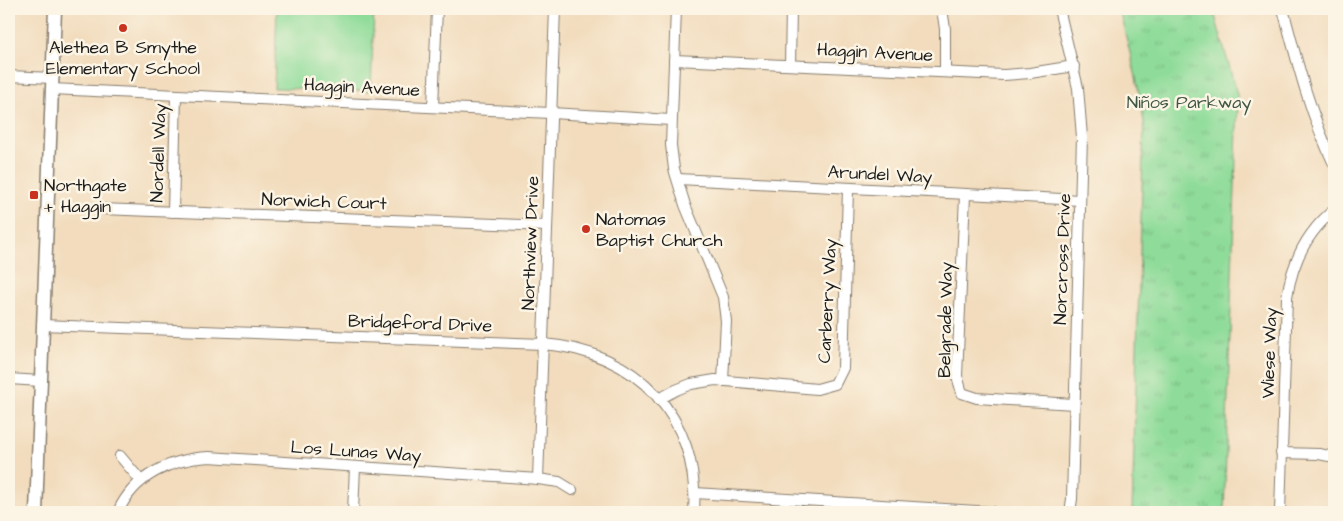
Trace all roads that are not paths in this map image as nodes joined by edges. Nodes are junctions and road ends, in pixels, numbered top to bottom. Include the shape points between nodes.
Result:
1 (55, 9) edge
2 (437, 9) edge
3 (554, 9) edge
4 (676, 9) edge
5 (792, 9) edge
6 (942, 9) edge
7 (1059, 9) edge
8 (1283, 9) edge
9 (674, 60) junction
10 (790, 65) junction
11 (1074, 66) junction
12 (945, 72) junction
13 (9, 76) edge
14 (52, 84) junction
15 (176, 95) junction
16 (433, 107) junction
17 (551, 113) junction
18 (672, 120) junction
19 (1334, 164) edge
20 (678, 179) junction
21 (848, 189) junction
22 (965, 194) junction
23 (1080, 200) junction
24 (101, 209) dead end
25 (1334, 210) edge
26 (172, 212) junction
27 (547, 226) junction
28 (42, 325) junction
29 (543, 344) junction
30 (9, 379) edge
31 (41, 381) junction
32 (724, 381) junction
33 (659, 399) junction
34 (1074, 404) junction
35 (1281, 452) junction
36 (120, 456) dead end
37 (1334, 458) edge
38 (355, 467) junction
39 (538, 479) junction
40 (141, 481) junction
41 (572, 490) dead end
42 (695, 493) junction
43 (36, 512) edge
44 (118, 512) edge
45 (353, 512) edge
46 (694, 512) edge
47 (992, 512) edge
48 (1070, 512) edge
49 (1280, 512) edge

1 - 14 main road
2 - 16 street
3 - 17 street, Northview Drive
4 - 9 street
5 - 10 street
6 - 12 street
7 - 11 street, Norcross Drive
8 - 19 street via 1304,87
9 - 10 street, Haggin Avenue
9 - 18 street
10 - 12 street, Haggin Avenue
11 - 12 street, Haggin Avenue via 1030,74
11 - 23 street, Norcross Drive via 1082,129
13 - 14 street, Haggin Avenue
14 - 15 street, Haggin Avenue
14 - 28 main road
15 - 16 street, Haggin Avenue
15 - 26 street, Nordell Way
16 - 17 street, Haggin Avenue
17 - 18 street, Haggin Avenue
17 - 27 street, Northview Drive
18 - 20 street via 671,145
20 - 21 street, Arundel Way
20 - 32 street via 723,297 726,321
21 - 22 street, Arundel Way
21 - 32 street, Carberry Way via 843,368 835,384 817,389
22 - 23 street, Arundel Way
22 - 34 street, Belgrade Way via 957,376 962,393 977,398
23 - 34 street, Norcross Drive
24 - 26 street, Norwich Court
25 - 35 street, Wiese Way via 1304,245 1289,284
26 - 27 street, Norwich Court
27 - 29 street, Northview Drive
28 - 29 street, Bridgeford Drive
28 - 31 main road
29 - 33 street, Bridgeford Drive via 576,348 606,358 634,375
29 - 39 street, Northview Drive
30 - 31 street
31 - 43 main road
32 - 33 street, Carberry Way via 691,384
33 - 42 street, Bridgeford Drive via 684,439
34 - 48 street, Norcross Drive
35 - 37 street
35 - 49 street, Wiese Way
36 - 40 street
38 - 39 street, Los Lunas Way
38 - 40 street, Los Lunas Way via 192,458 168,464
38 - 45 street
39 - 41 street, Los Lunas Way via 559,482
40 - 44 street, Los Lunas Way
42 - 46 street, Bridgeford Drive
42 - 47 street

